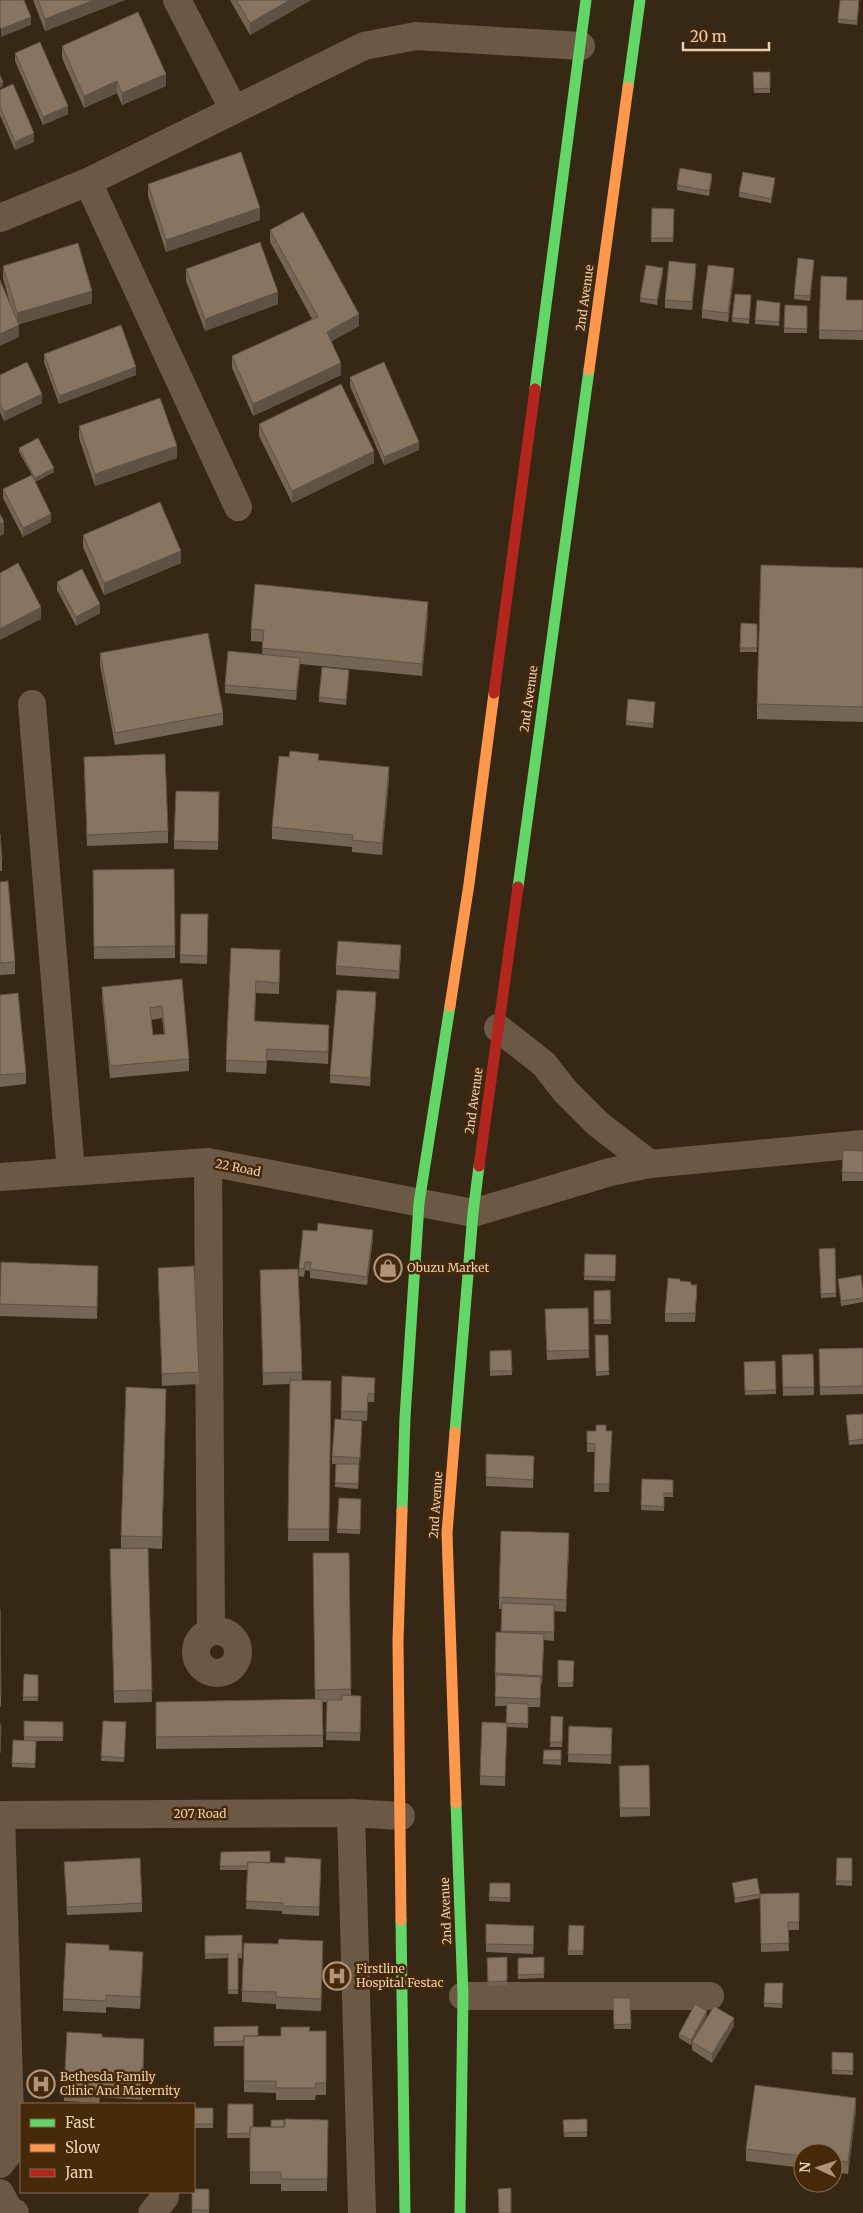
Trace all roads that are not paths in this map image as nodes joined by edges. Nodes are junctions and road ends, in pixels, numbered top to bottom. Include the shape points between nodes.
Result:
1 (177, 0) edge
2 (586, 0) edge
3 (640, 0) edge
4 (582, 46) junction
5 (234, 110) junction
6 (88, 182) junction
7 (0, 218) edge
8 (238, 507) dead end
9 (32, 704) dead end
10 (498, 1028) junction
11 (863, 1144) edge
12 (208, 1162) junction
13 (650, 1164) junction
14 (71, 1172) junction
15 (0, 1177) edge
16 (419, 1203) junction
17 (473, 1212) junction
18 (211, 1632) dead end
19 (351, 1813) junction
20 (1, 1815) edge
21 (401, 1816) junction
22 (463, 1996) junction
23 (710, 1996) dead end
24 (11, 2155) edge
25 (0, 2193) edge
26 (165, 2193) edge
27 (15, 2213) edge
28 (152, 2213) edge
29 (362, 2213) edge
30 (405, 2213) edge
31 (460, 2213) edge

1 - 5 street
2 - 4 street
3 - 10 street, 2nd Avenue
4 - 5 street via 416,36 364,46
4 - 16 street via 469,884
5 - 6 street
6 - 7 street
6 - 8 street
9 - 14 street
10 - 13 street via 544,1064 598,1124
10 - 17 street, 2nd Avenue
11 - 13 street
12 - 14 street, 22 Road
12 - 16 street, 22 Road
12 - 18 street
13 - 17 street via 601,1174
14 - 15 street, 22 Road
16 - 17 street, 22 Road
16 - 21 street via 398,1641
17 - 22 street, 2nd Avenue via 447,1533
19 - 20 street, 207 Road
19 - 21 street, 207 Road
19 - 29 street
20 - 24 street
21 - 30 street
22 - 23 street
22 - 31 street, 2nd Avenue
25 - 27 street via 10,2212
26 - 28 street

